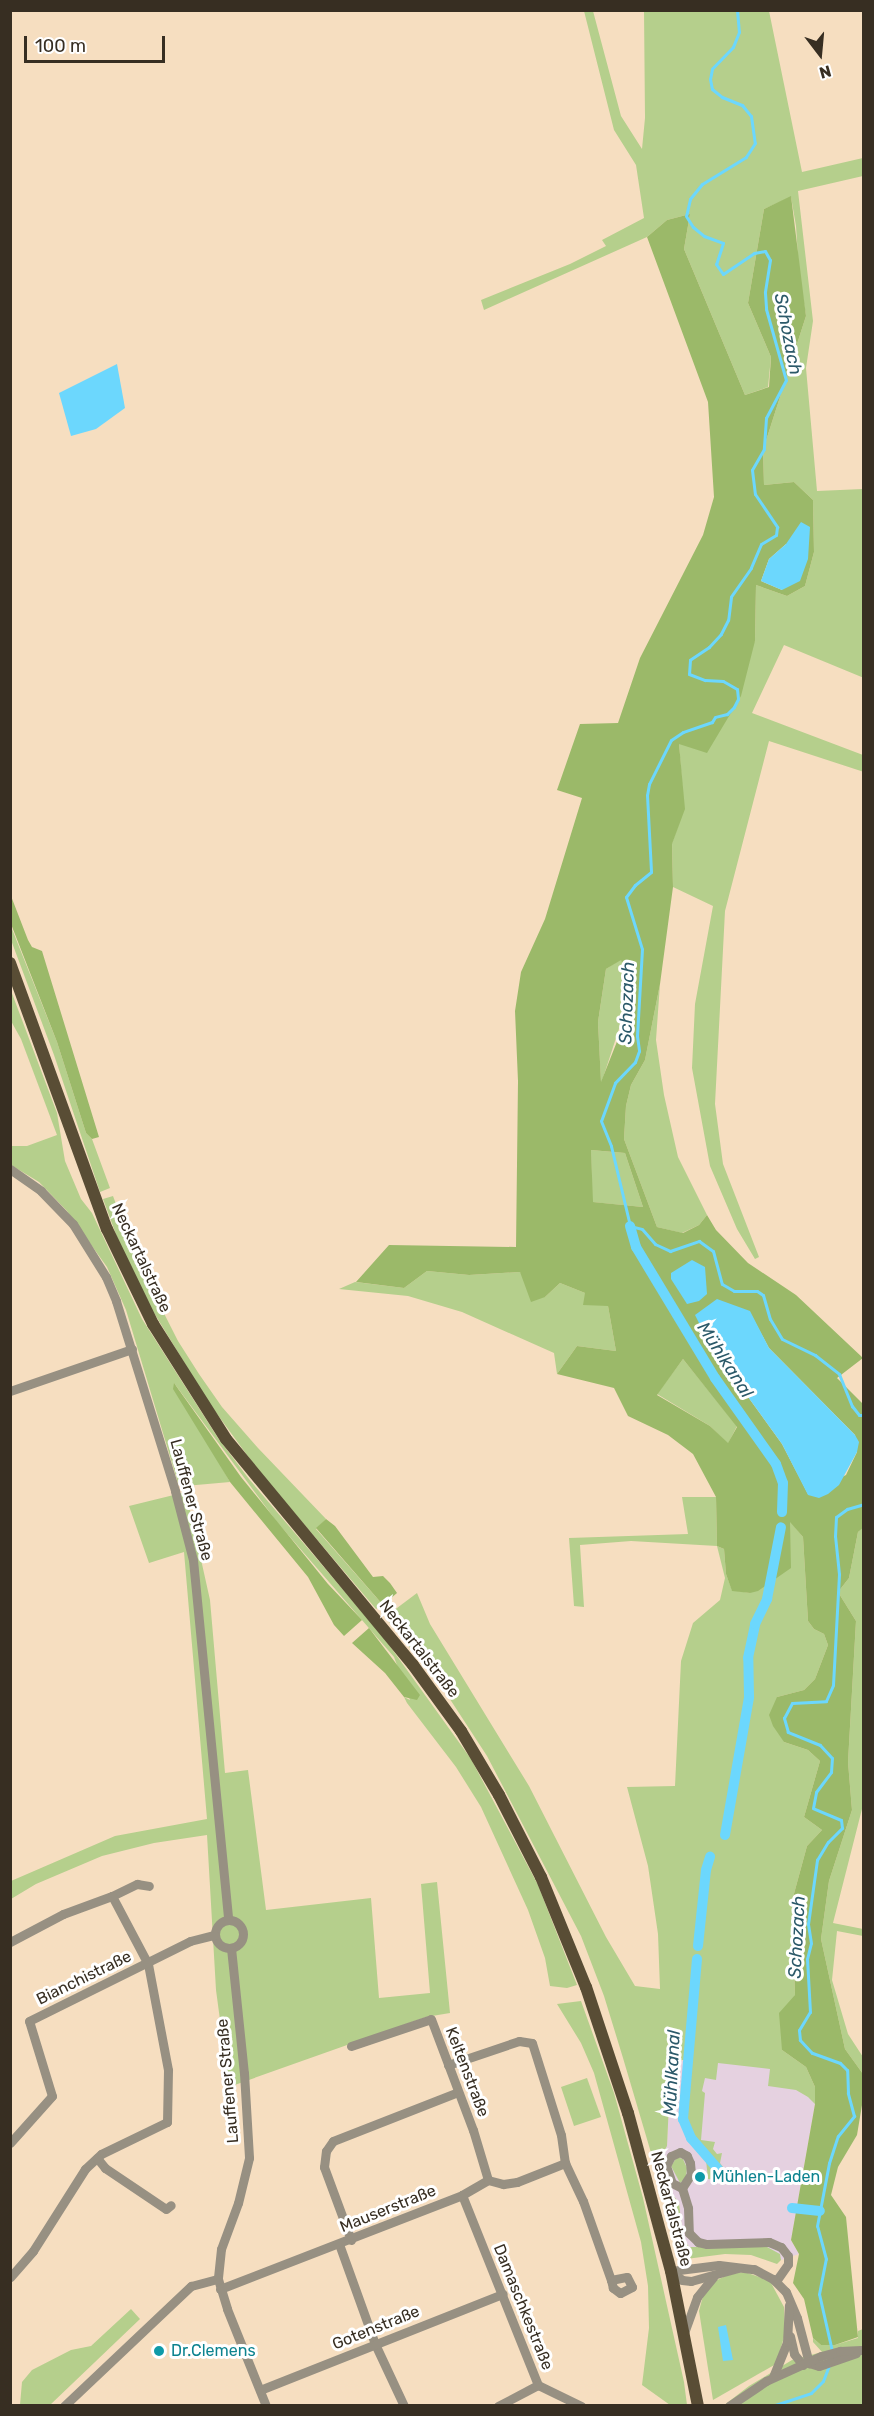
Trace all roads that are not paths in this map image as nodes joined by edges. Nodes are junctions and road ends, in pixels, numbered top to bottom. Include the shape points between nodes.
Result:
1 (10, 963) edge
2 (10, 1169) edge
3 (132, 1349) junction
4 (10, 1391) edge
5 (149, 1886) dead end
6 (112, 1896) junction
7 (228, 1919) junction
8 (214, 1935) junction
9 (10, 1942) edge
10 (231, 1948) junction
11 (148, 1964) junction
12 (352, 2046) dead end
13 (448, 2066) junction
14 (458, 2092) junction
15 (10, 2143) edge
16 (97, 2158) junction
17 (565, 2163) junction
18 (488, 2180) junction
19 (682, 2188) dead end
20 (462, 2195) junction
21 (171, 2205) dead end
22 (351, 2240) junction
23 (339, 2244) junction
24 (740, 2268) junction
25 (670, 2271) junction
26 (10, 2277) edge
27 (713, 2277) junction
28 (611, 2280) dead end
29 (776, 2281) junction
30 (219, 2284) junction
31 (502, 2294) junction
32 (789, 2302) junction
33 (789, 2330) junction
34 (684, 2333) junction
35 (375, 2344) junction
36 (862, 2350) edge
37 (813, 2362) junction
38 (773, 2378) junction
39 (538, 2385) junction
40 (260, 2390) junction
41 (75, 2397) junction
42 (697, 2404) edge
43 (64, 2406) edge
44 (81, 2406) edge
45 (267, 2406) edge
46 (404, 2406) edge
47 (498, 2406) edge
48 (581, 2406) edge
49 (729, 2406) edge

1 - 25 main road, Neckartalstraße via 91,1185 126,1272 153,1324 205,1409 262,1485 413,1665 461,1731 541,1876 586,1987 628,2113
2 - 3 street, Lauffener Straße via 40,1191 82,1238 106,1277
3 - 4 street
3 - 7 street, Lauffener Straße via 193,1560
5 - 6 street via 137,1884
6 - 9 street via 63,1914
6 - 11 street
7 - 8 street via 218,1924
7 - 10 street, Lauffener Straße via 238,1923 243,1932 240,1943
8 - 10 street via 220,1945
8 - 11 street, Bianchistraße via 190,1941
10 - 30 street, Lauffener Straße via 249,2158 221,2249
11 - 15 street, Bianchistraße via 29,2021 52,2096
11 - 16 street via 168,2070 167,2122
12 - 13 street, Keltenstraße via 431,2019
13 - 14 street, Keltenstraße
13 - 17 street via 519,2041 532,2043 561,2135
14 - 18 street, Keltenstraße
14 - 22 street via 349,2133 329,2146 324,2167
16 - 21 street via 105,2168 166,2209
16 - 26 street via 85,2169 33,2251
17 - 18 street via 517,2182
17 - 28 street
18 - 20 street, Mauserstraße
19 - 29 street via 689,2233 698,2242 769,2242 786,2252 787,2268
20 - 22 street, Mauserstraße
20 - 31 street, Damaschkestraße
22 - 23 street, Mauserstraße
23 - 30 street, Mauserstraße
23 - 35 street
24 - 25 street via 719,2265
24 - 27 street
24 - 29 street via 754,2269
25 - 27 street via 685,2281
25 - 34 main road, Neckartalstraße
27 - 34 street via 697,2297
29 - 32 street
30 - 40 street
30 - 41 street via 190,2286
31 - 35 street, Gotenstraße
31 - 39 street, Damaschkestraße
32 - 33 street
32 - 37 street
33 - 37 street via 793,2349
33 - 38 street
34 - 42 main road, Neckartalstraße
35 - 40 street, Gotenstraße
35 - 46 street
36 - 37 street
37 - 38 street
38 - 49 street
39 - 47 street
39 - 48 street, Damaschkestraße
40 - 45 street
41 - 43 street
41 - 44 street

